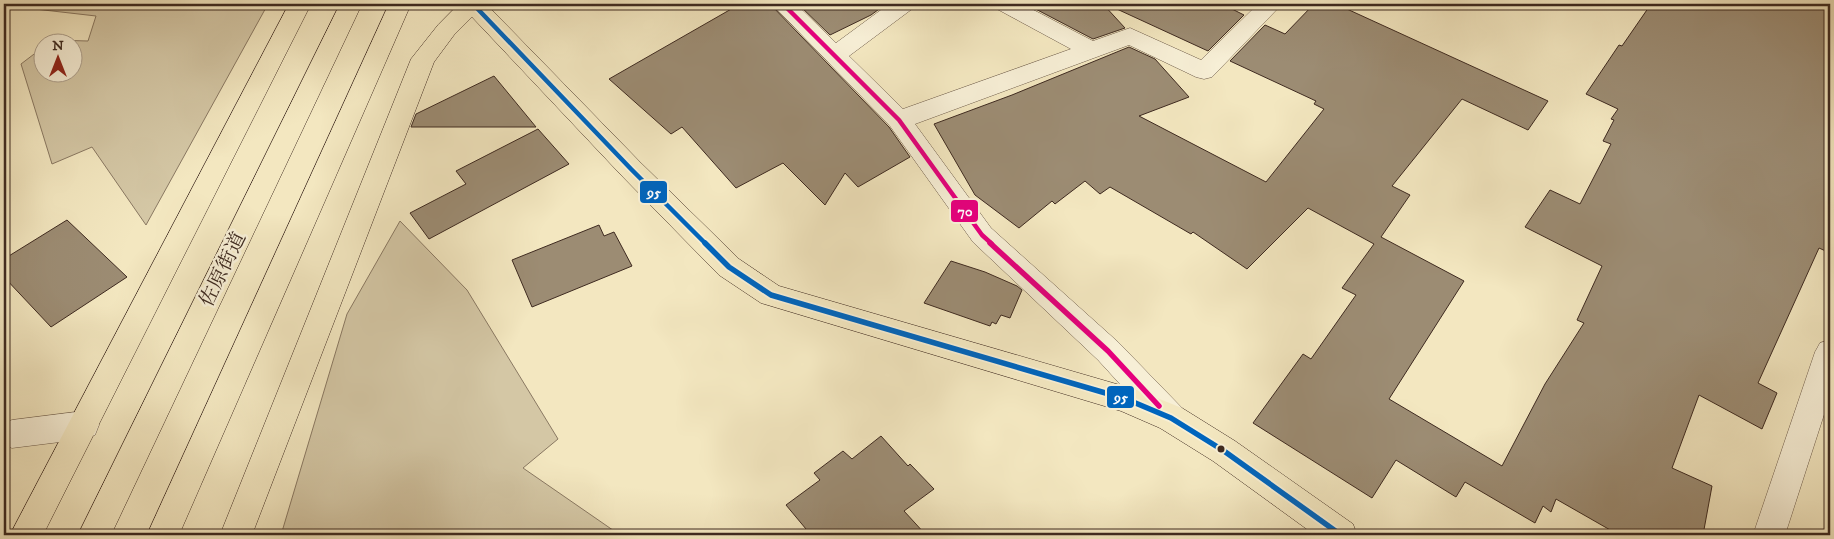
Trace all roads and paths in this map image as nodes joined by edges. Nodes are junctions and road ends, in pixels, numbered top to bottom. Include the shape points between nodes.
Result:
1 (300, 4) edge
2 (351, 4) edge
3 (473, 4) edge
4 (782, 4) edge
5 (904, 4) edge
6 (1005, 4) edge
7 (1259, 7) edge
8 (396, 10) edge
9 (1091, 50) junction
10 (834, 55) junction
11 (899, 120) junction
12 (1830, 352) edge
13 (1171, 418) junction
14 (84, 424) junction
15 (7, 435) edge
16 (26, 535) edge
17 (94, 535) edge
18 (163, 535) edge
19 (236, 535) edge
20 (1341, 535) edge
21 (1769, 535) edge

1 - 14 highway
2 - 17 highway, 佐原街道
3 - 13 highway via 729,267 771,294 1126,399
3 - 19 highway via 423,59
4 - 10 street
5 - 10 street
6 - 9 street
7 - 9 street via 1204,71 1130,36
8 - 18 highway
9 - 11 street
10 - 11 street
11 - 13 street via 982,236 1108,351
12 - 21 street
13 - 20 highway via 1224,451
14 - 15 street
14 - 16 highway

